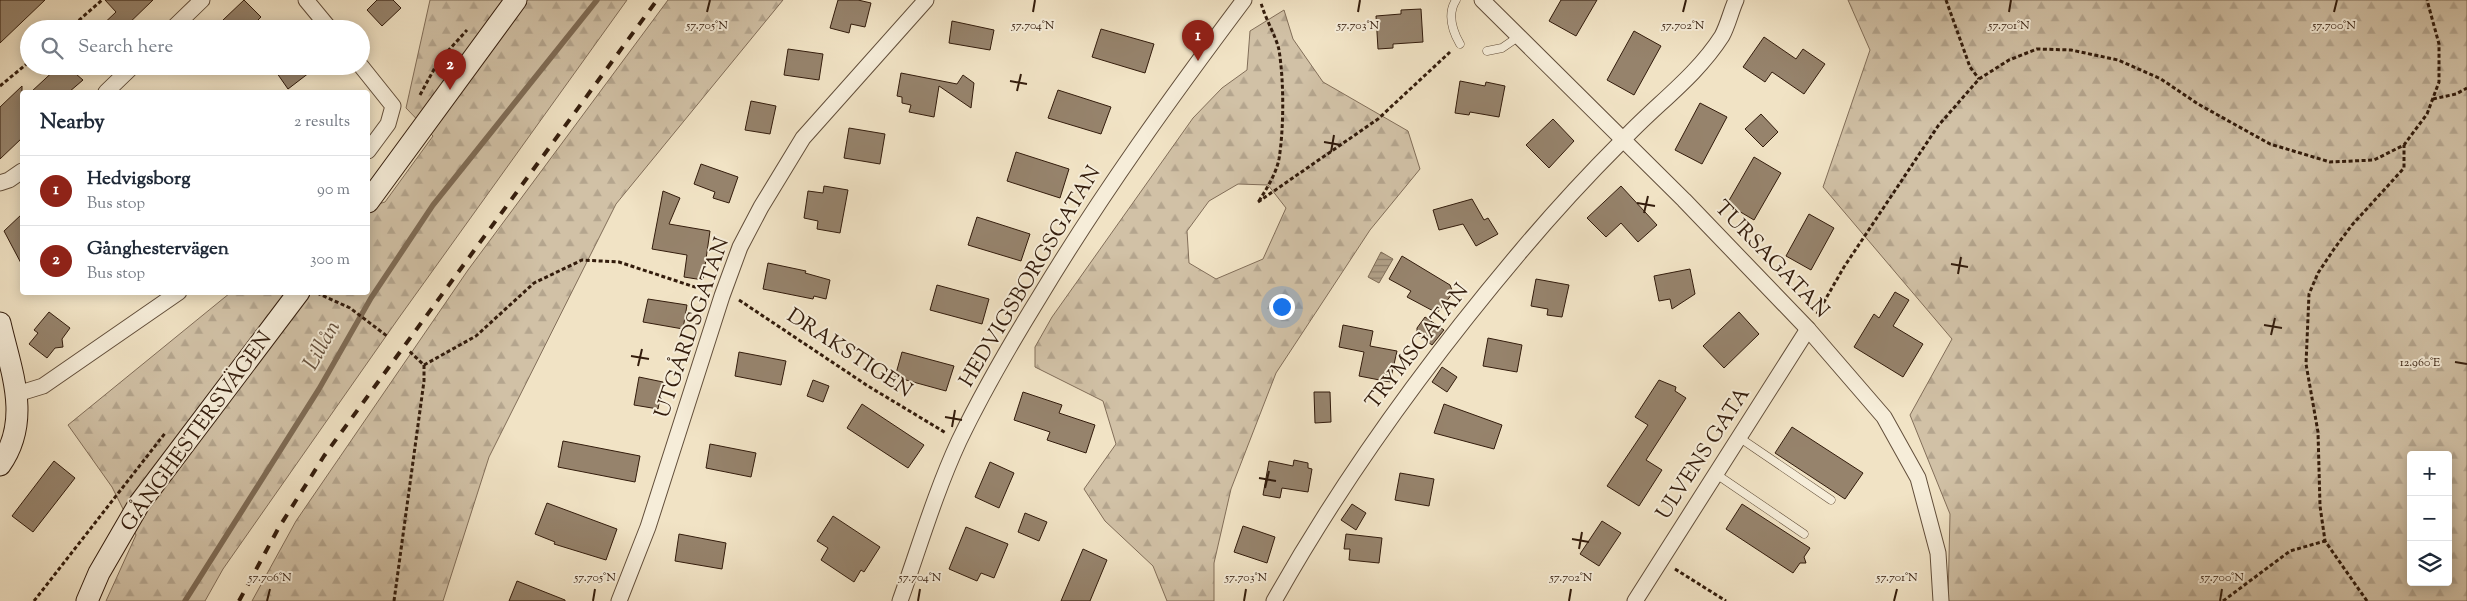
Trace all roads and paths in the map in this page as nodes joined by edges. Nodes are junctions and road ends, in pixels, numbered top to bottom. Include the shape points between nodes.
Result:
1 (102, 0) edge
2 (202, 0) edge
3 (306, 0) edge
4 (516, 0) edge
5 (926, 0) edge
6 (1244, 0) edge
7 (1260, 0) edge
8 (1456, 0) edge
9 (1482, 0) edge
10 (1736, 0) edge
11 (1946, 0) edge
12 (2427, 0) edge
13 (79, 20) edge
14 (181, 20) edge
15 (323, 20) edge
16 (1518, 37) junction
17 (1460, 44) joint
18 (1487, 51) dead end
19 (20, 69) edge
20 (124, 75) edge
21 (368, 75) edge
22 (1979, 79) junction
23 (0, 86) edge
24 (2467, 88) edge
25 (108, 90) edge
26 (2432, 100) junction
27 (1623, 139) junction
28 (2404, 145) junction
29 (370, 149) edge
30 (20, 172) edge
31 (0, 183) edge
32 (370, 199) edge
33 (723, 293) junction
34 (175, 295) edge
35 (297, 295) edge
36 (322, 295) edge
37 (0, 323) edge
38 (1808, 329) junction
39 (386, 336) dead end
40 (408, 350) dead end
41 (424, 365) junction
42 (17, 394) junction
43 (166, 431) dead end
44 (1740, 438) junction
45 (959, 442) junction
46 (0, 465) edge
47 (1716, 474) junction
48 (1831, 500) dead end
49 (1804, 534) dead end
50 (2325, 541) junction
51 (1675, 568) dead end
52 (34, 601) edge
53 (86, 601) edge
54 (394, 601) edge
55 (620, 601) edge
56 (900, 601) edge
57 (1274, 601) edge
58 (1635, 601) edge
59 (1726, 601) edge
60 (1941, 601) edge
61 (2224, 601) edge
62 (2367, 601) edge

1 - 13 path
2 - 14 street
3 - 15 street
4 - 32 street
5 - 33 street, UTGÅRDSGATAN via 804,138 740,247
6 - 45 street, HEDVIGSBORGSGATAN via 1153,121 1076,236 1002,358
7 - 17 path via 1279,48 1281,102 1278,160 1272,179 1258,202 1378,119
8 - 17 lane via 1451,16 1452,31
9 - 16 street, TURSAGATAN
10 - 27 street, TRYMSGATAN via 1723,34 1698,68
11 - 22 path via 1970,67
12 - 26 path via 2440,44 2439,82
16 - 18 lane via 1502,48
16 - 27 street, TURSAGATAN
19 - 23 path
20 - 25 street
21 - 29 street via 393,106 388,124
22 - 28 path via 2009,60 2037,49 2071,50 2118,60 2161,79 2198,104 2270,144 2330,162 2374,160
22 - 38 path via 1938,126 1844,267
24 - 26 path
26 - 28 path via 2427,114
27 - 38 street, TURSAGATAN
27 - 57 street, TRYMSGATAN via 1522,250 1442,348 1376,438 1302,550
28 - 50 path via 2404,168 2352,225 2318,273 2309,294 2306,364 2318,432 2319,493
30 - 31 street
33 - 41 path, DRAKSTIGEN via 619,262 582,260 534,283 476,336
33 - 45 path, DRAKSTIGEN
33 - 55 street, UTGÅRDSGATAN via 651,518
34 - 42 street via 43,386
35 - 53 street, GÅNGHESTERSVÄGEN via 139,504
36 - 39 path via 350,308
37 - 42 street
38 - 44 street, ULVENS GATA
38 - 60 street, TURSAGATAN via 1884,417 1918,478 1938,553
40 - 41 path
41 - 54 path
42 - 46 street via 17,429
43 - 52 path
44 - 47 street, ULVENS GATA
44 - 48 lane
45 - 56 street, HEDVIGSBORGSGATAN via 937,494
47 - 49 lane
47 - 58 street, ULVENS GATA
50 - 61 path via 2290,552
50 - 62 path
51 - 59 path

